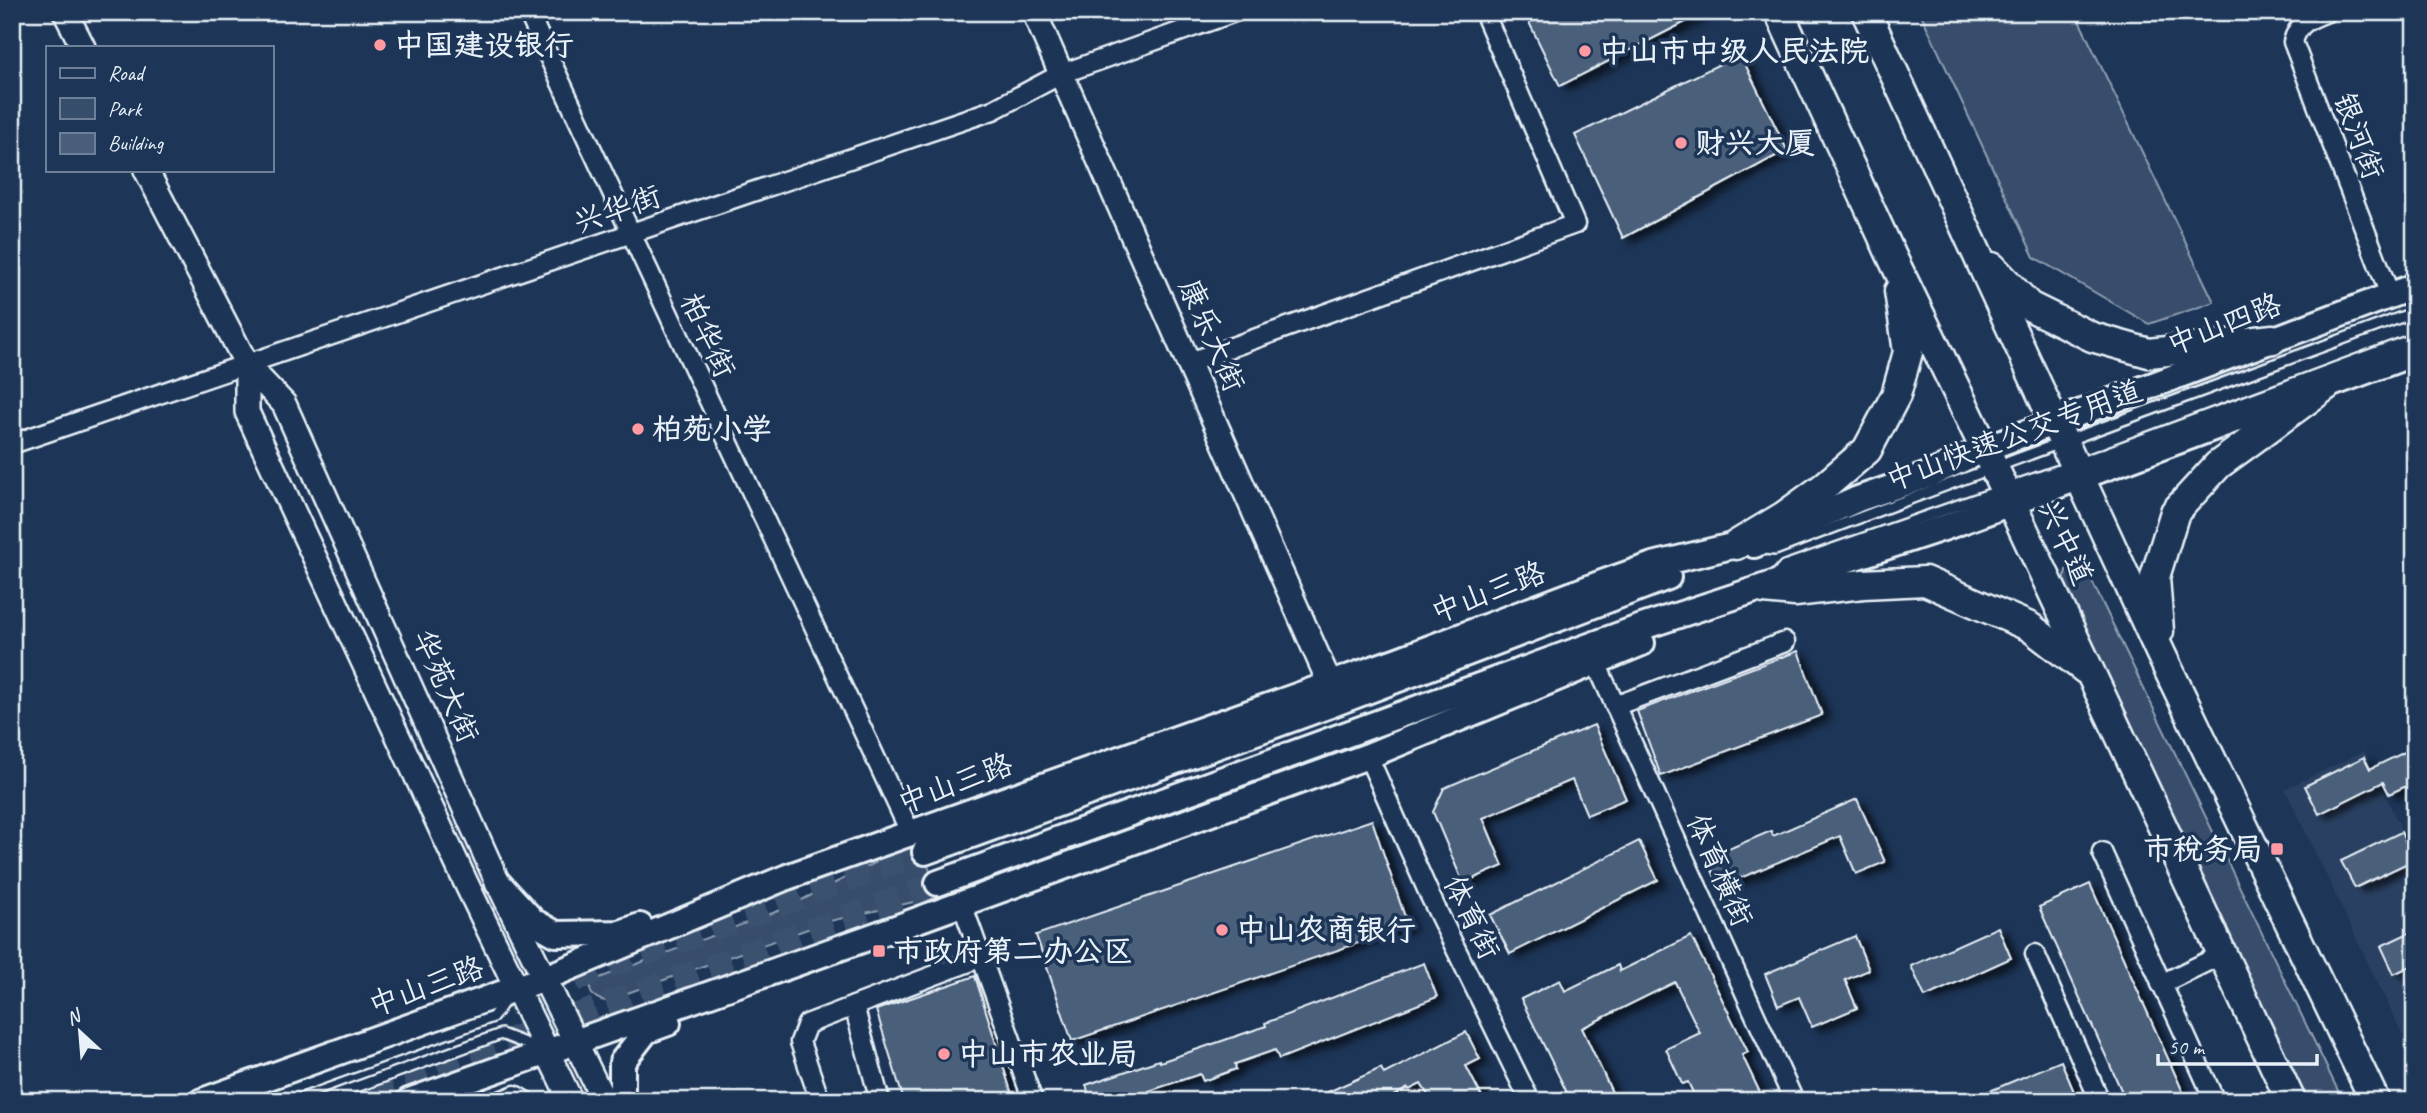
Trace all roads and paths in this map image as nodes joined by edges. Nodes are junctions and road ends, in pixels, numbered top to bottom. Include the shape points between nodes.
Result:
1 (65, 12) edge
2 (528, 12) edge
3 (1034, 12) edge
4 (1235, 12) edge
5 (1484, 12) edge
6 (1779, 12) edge
7 (1866, 12) edge
8 (2327, 12) edge
9 (82, 46) edge
10 (1061, 74) junction
11 (147, 172) edge
12 (631, 234) junction
13 (1976, 251) junction
14 (1894, 261) junction
15 (2415, 286) edge
16 (2390, 295) junction
17 (2415, 312) edge
18 (2415, 338) edge
19 (2273, 339) junction
20 (2415, 353) edge
21 (1190, 362) junction
22 (247, 365) junction
23 (2326, 386) junction
24 (12, 444) edge
25 (2070, 452) junction
26 (1998, 477) junction
27 (1741, 547) junction
28 (1764, 589) junction
29 (1785, 642) dead end
30 (2160, 652) junction
31 (1596, 663) junction
32 (2090, 673) junction
33 (1330, 684) junction
34 (1615, 706) junction
35 (1368, 756) junction
36 (910, 832) junction
37 (925, 852) tunnel mouth
38 (2102, 852) dead end
39 (786, 877) junction
40 (498, 883) junction
41 (937, 883) tunnel mouth
42 (962, 904) junction
43 (2035, 954) dead end
44 (2222, 954) junction
45 (816, 956) junction
46 (982, 957) junction
47 (545, 978) junction
48 (2161, 984) junction
49 (516, 987) junction
50 (854, 1006) junction
51 (576, 1040) junction
52 (546, 1051) junction
53 (202, 1101) edge
54 (260, 1101) edge
55 (318, 1101) edge
56 (409, 1101) edge
57 (500, 1101) edge
58 (525, 1101) edge
59 (571, 1101) edge
60 (604, 1101) edge
61 (622, 1101) edge
62 (820, 1101) edge
63 (880, 1101) edge
64 (1033, 1101) edge
65 (1530, 1101) edge
66 (1794, 1101) edge
67 (2100, 1101) edge
68 (2215, 1101) edge
69 (2291, 1101) edge
70 (2375, 1101) edge

1 - 9 street
2 - 12 street, 柏华街
3 - 10 street, 康乐大街
4 - 10 street, 兴华街
5 - 21 street via 1575,224
6 - 14 main road, 兴中道
7 - 13 main road, 兴中道
8 - 16 street, 银河街 via 2296,30 2293,42
10 - 12 street, 兴华街 via 993,110
10 - 21 street, 康乐大街
11 - 22 street, 华苑大街
12 - 22 street, 兴华街
12 - 36 street, 柏华街
13 - 19 main road via 2029,306 2092,337 2149,353
13 - 25 main road, 兴中道
14 - 26 main road, 兴中道
14 - 27 main road via 1908,352 1896,395 1867,450
15 - 16 main road, 中山四路
16 - 19 main road, 中山四路
17 - 25 lane, 中山快速公交专用道
18 - 25 lane, 中山快速公交专用道
19 - 25 main road, 中山四路
20 - 23 main road
21 - 33 street, 康乐大街
22 - 24 street, 兴华街
22 - 40 street, 华苑大街 via 284,404
22 - 49 street, 华苑大街 via 247,412
23 - 25 main road
23 - 30 main road via 2218,465 2175,512 2155,577
25 - 26 main road, 中山三路
25 - 26 main road
25 - 30 main road, 兴中道
26 - 27 main road, 中山三路 via 1928,475
26 - 28 main road, 中山三路
26 - 32 main road, 兴中道
27 - 33 main road, 中山三路 via 1653,565
27 - 37 main road, 中山三路 via 1330,705
28 - 31 main road, 中山三路
28 - 32 main road via 1795,592 1924,582 2030,627
28 - 41 main road, 中山三路 via 1620,635
29 - 34 street
30 - 70 main road, 兴中道
31 - 34 street, 体育横街
31 - 35 main road, 中山三路
32 - 44 main road, 兴中道
33 - 36 main road, 中山三路
34 - 66 street, 体育横街
35 - 42 main road, 中山三路
35 - 65 street, 体育街
36 - 39 main road, 中山三路
38 - 48 street
39 - 40 main road via 620,933 556,934 533,921
39 - 47 main road, 中山三路
40 - 47 street, 华苑大街
42 - 45 main road, 中山三路
42 - 46 street
43 - 67 street
44 - 48 street
44 - 69 main road, 兴中道
45 - 51 main road, 中山三路
45 - 61 main road via 739,999 646,1031 622,1062
46 - 50 street
46 - 64 street
47 - 49 main road, 中山三路
47 - 51 street, 华苑大街
48 - 68 street
49 - 52 street, 华苑大街
49 - 53 main road, 中山三路
49 - 54 lane via 493,1017
50 - 62 street via 807,1024 800,1042
50 - 63 street
51 - 52 main road, 中山三路
51 - 60 street, 华苑大街
52 - 55 lane via 501,1034
52 - 56 main road, 中山三路
52 - 59 street, 华苑大街
57 - 58 street via 516,1095

